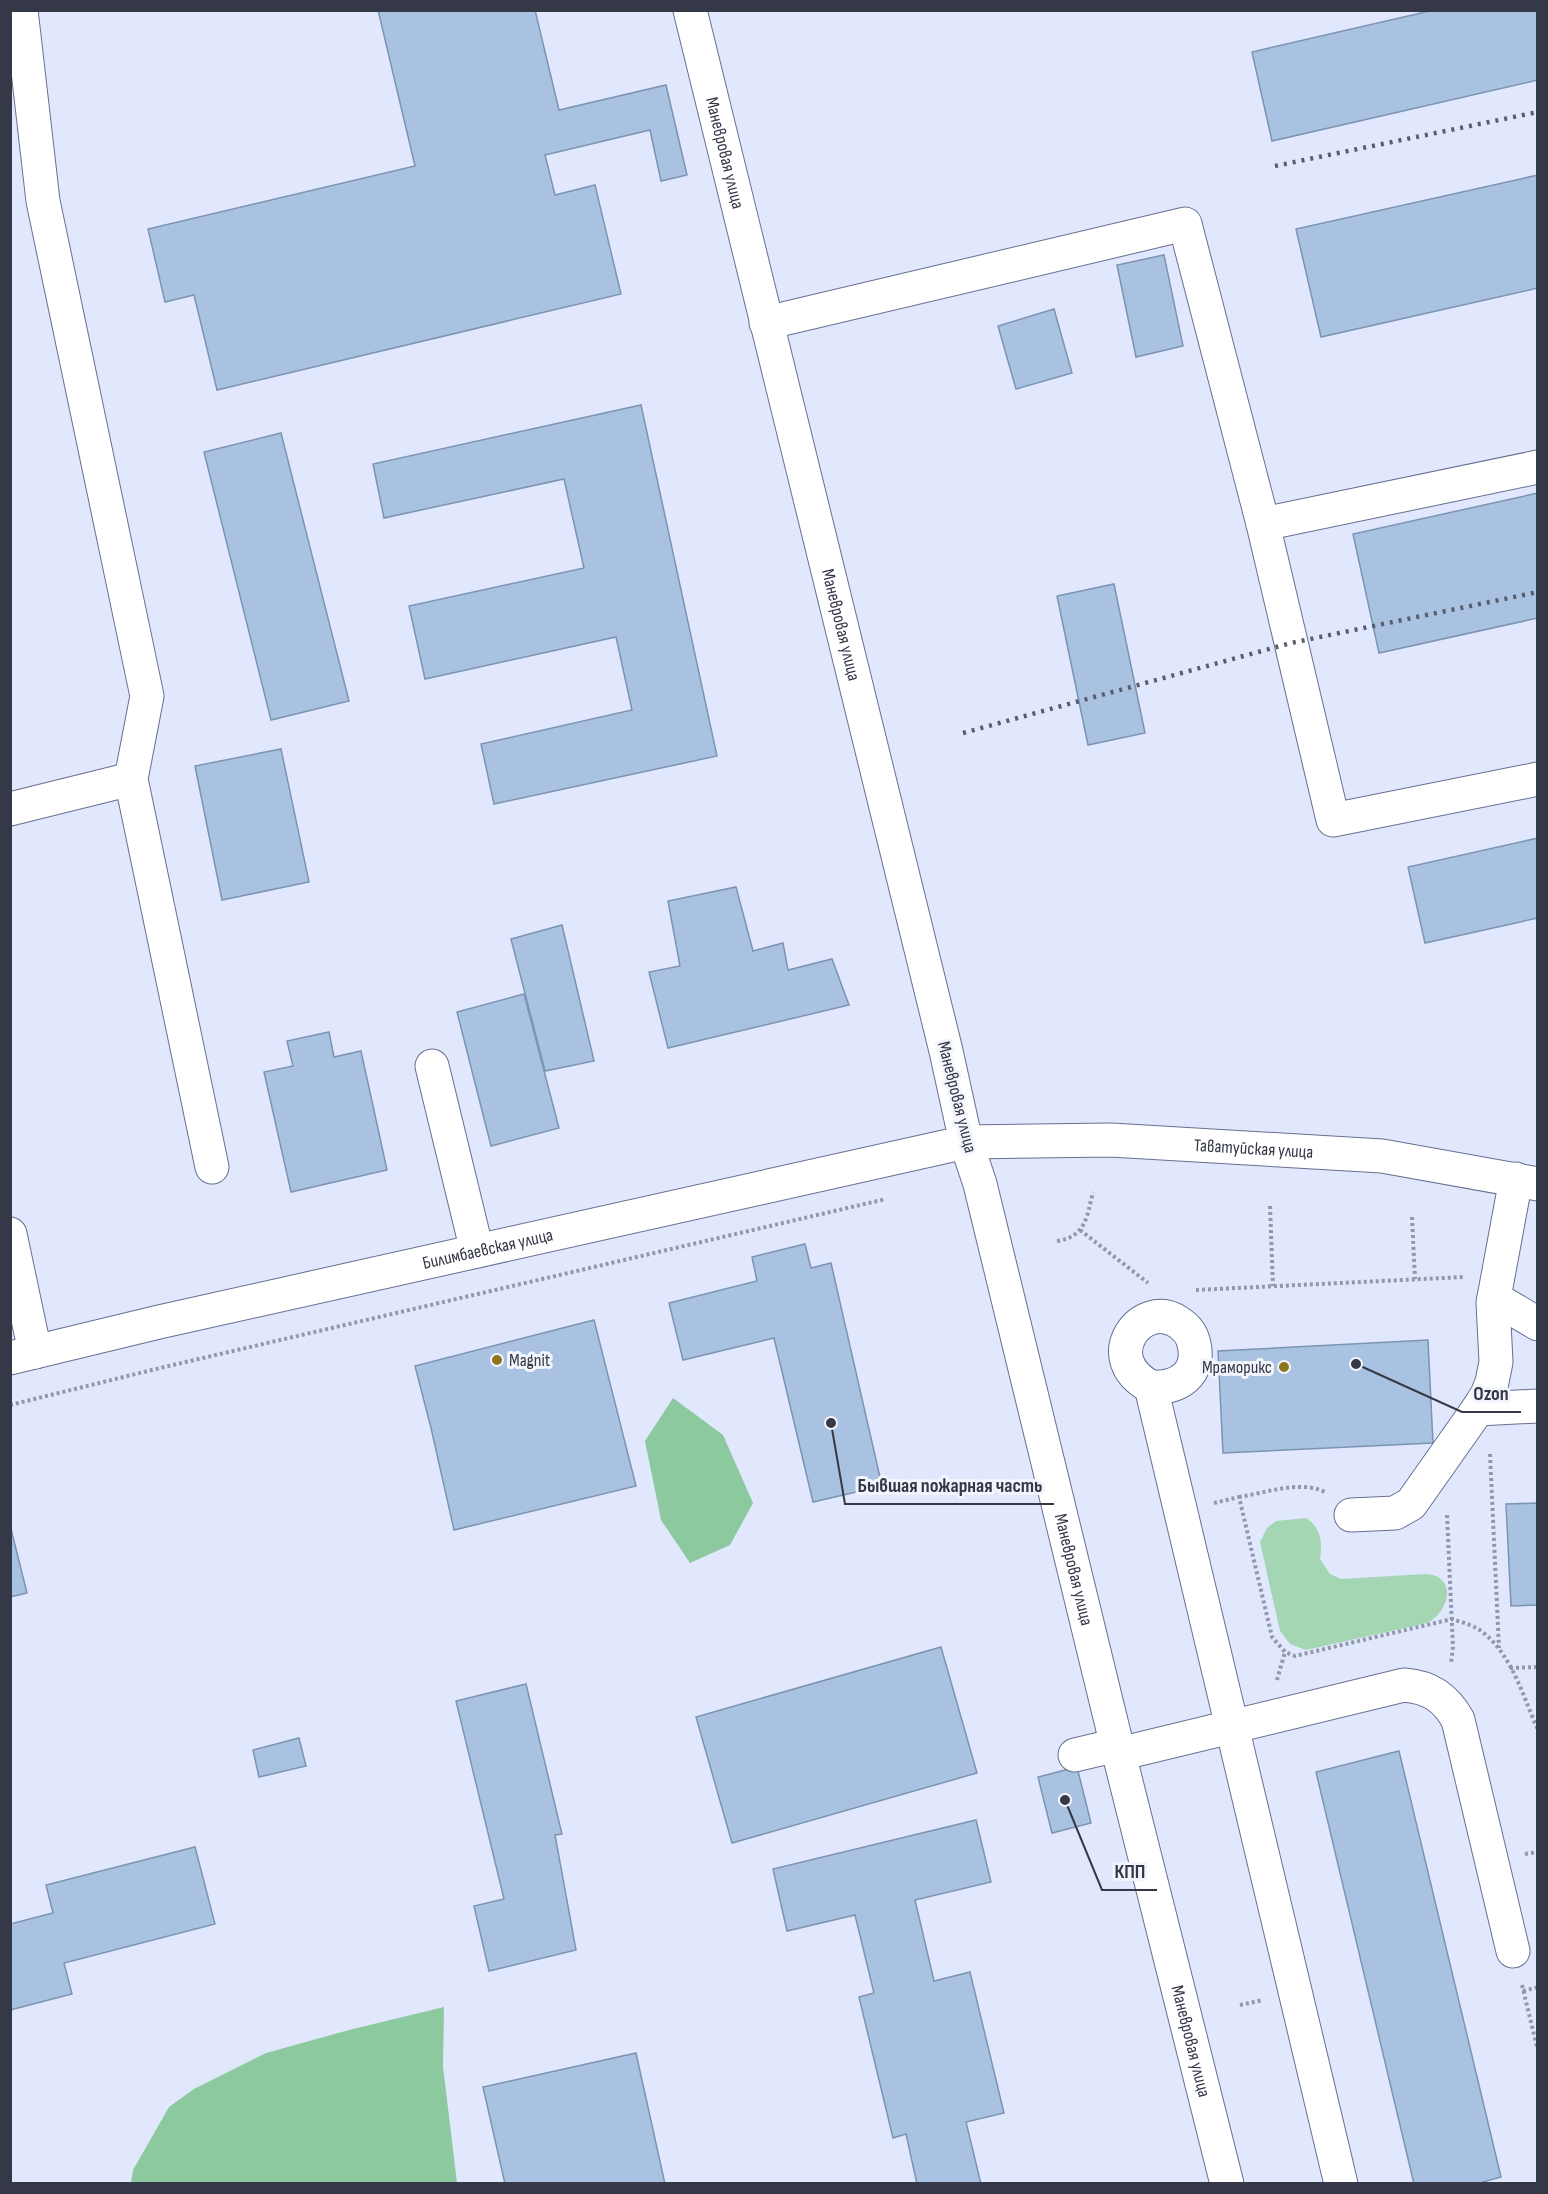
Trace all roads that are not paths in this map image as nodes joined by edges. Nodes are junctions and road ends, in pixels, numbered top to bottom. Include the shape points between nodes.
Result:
1 (21, 10) edge
2 (690, 10) edge
3 (766, 323) junction
4 (1538, 467) edge
5 (1263, 524) junction
6 (131, 779) junction
7 (1538, 779) edge
8 (10, 809) edge
9 (432, 1066) dead end
10 (966, 1142) junction
11 (212, 1167) dead end
12 (1527, 1181) edge
13 (10, 1234) edge
14 (477, 1251) junction
15 (1496, 1286) junction
16 (1538, 1324) edge
17 (23, 1355) edge
18 (1151, 1387) dead end
19 (1538, 1406) edge
20 (1483, 1409) junction
21 (1351, 1515) road end
22 (1232, 1727) junction
23 (1118, 1749) junction
24 (1075, 1755) dead end
25 (1513, 1951) road end
26 (1227, 2184) edge
27 (1341, 2184) edge

1 - 6 main road via 43,201 147,696
2 - 3 main road, Маневровая улица
3 - 5 main road via 1185,224
3 - 10 main road, Маневровая улица
4 - 5 main road
5 - 7 main road via 1334,820
6 - 8 main road
6 - 11 main road
9 - 14 main road
10 - 12 main road, Таватуйская улица via 1112,1140 1382,1156
10 - 14 main road, Билимбаевская улица
10 - 23 main road, Маневровая улица via 980,1184
12 - 15 main road
13 - 17 main road
14 - 17 main road, Билимбаевская улица
15 - 16 main road
15 - 20 main road via 1494,1371
18 - 22 main road
19 - 20 main road
20 - 21 main road via 1416,1499 1405,1508 1395,1513
22 - 23 main road
22 - 25 main road via 1404,1685 1439,1695 1458,1720
22 - 27 main road
23 - 24 main road
23 - 26 main road, Маневровая улица

